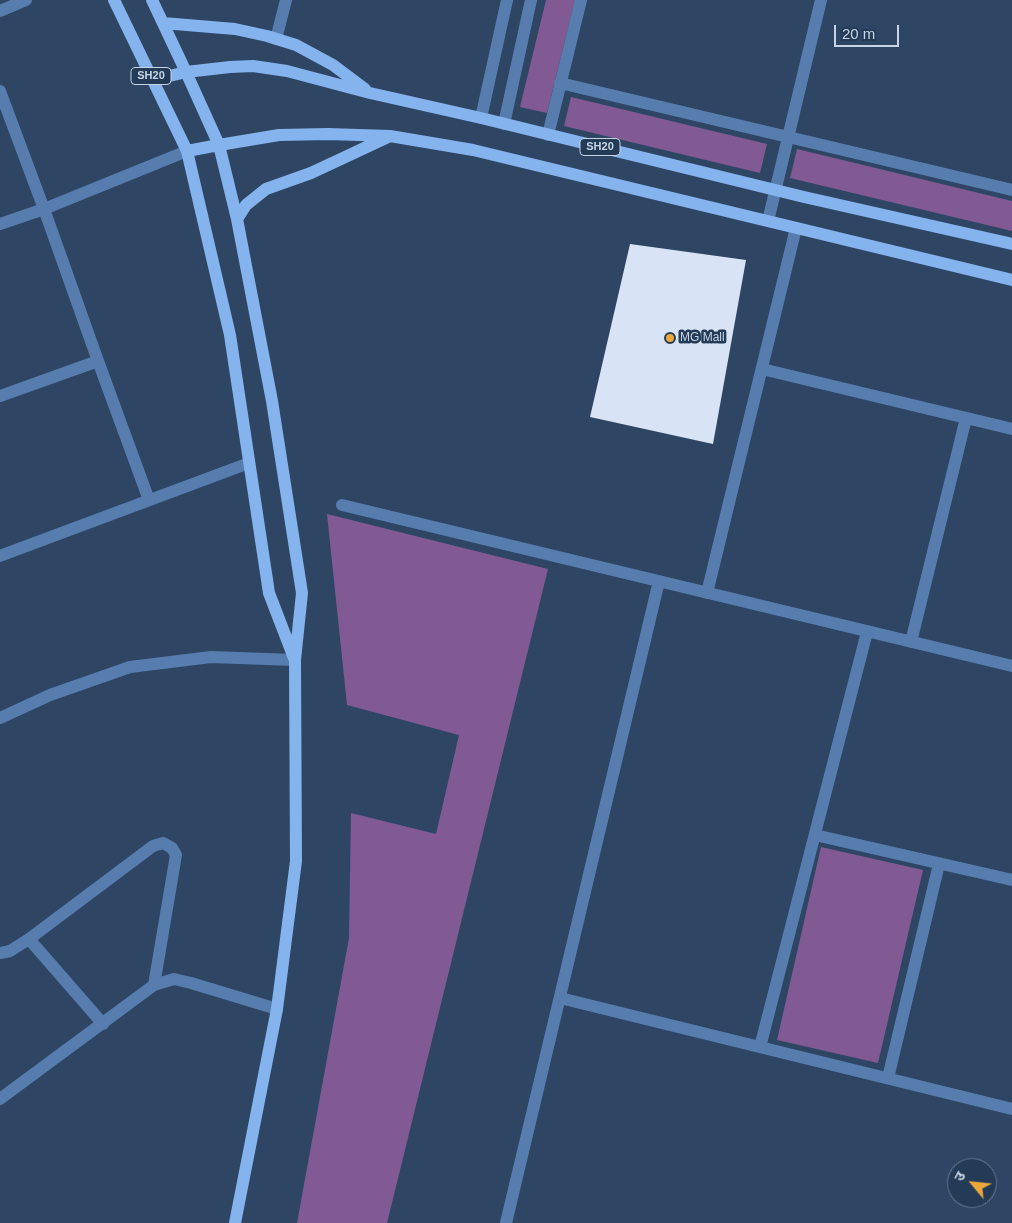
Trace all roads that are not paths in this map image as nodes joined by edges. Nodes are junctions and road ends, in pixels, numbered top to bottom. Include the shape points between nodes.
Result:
1 (26, 0) edge
2 (114, 0) edge
3 (152, 0) edge
4 (286, 0) edge
5 (507, 0) edge
6 (531, 0) edge
7 (581, 0) edge
8 (821, 0) edge
9 (0, 11) edge
10 (163, 23) junction
11 (276, 39) junction
12 (186, 72) junction
13 (153, 80) junction
14 (560, 83) junction
15 (0, 91) edge
16 (370, 93) junction
17 (481, 118) junction
18 (504, 124) junction
19 (548, 135) junction
20 (390, 136) junction
21 (788, 137) junction
22 (219, 145) junction
23 (188, 151) junction
24 (776, 190) junction
25 (1012, 190) edge
26 (44, 209) junction
27 (237, 220) junction
28 (768, 221) junction
29 (0, 224) edge
30 (796, 228) junction
31 (1012, 244) edge
32 (1012, 280) edge
33 (98, 361) junction
34 (762, 369) junction
35 (0, 396) edge
36 (966, 418) junction
37 (1012, 429) edge
38 (249, 463) junction
39 (149, 500) junction
40 (342, 505) dead end
41 (0, 556) edge
42 (659, 582) junction
43 (707, 593) junction
44 (867, 632) junction
45 (911, 642) junction
46 (295, 660) junction
47 (1012, 666) edge
48 (0, 718) edge
49 (815, 835) junction
50 (940, 864) junction
51 (1012, 880) edge
52 (29, 939) junction
53 (0, 953) edge
54 (154, 985) junction
55 (560, 998) junction
56 (277, 1010) junction
57 (102, 1024) junction
58 (760, 1047) junction
59 (888, 1078) junction
60 (0, 1100) edge
61 (1012, 1109) edge
62 (510, 1222) edge
63 (235, 1223) edge

1 - 9 street
2 - 13 main road, SH20
3 - 10 main road, SH20
4 - 11 street
5 - 17 street
6 - 18 street
7 - 14 street
8 - 21 street
10 - 11 main road, SH20 via 235,30
10 - 12 main road, SH20
11 - 16 main road, SH20 via 296,45 333,65
12 - 13 main road, SH20
12 - 16 main road, SH20 via 253,66
12 - 22 main road, SH20
13 - 23 main road, SH20
14 - 19 street
14 - 21 street
15 - 26 street
16 - 17 main road, SH20
17 - 18 main road, SH20
18 - 19 main road, SH20
19 - 24 main road, SH20
20 - 22 main road via 279,135
20 - 27 main road via 311,173 266,188 246,205
20 - 28 main road via 473,150
21 - 24 street
21 - 25 street
22 - 23 main road
22 - 27 main road
23 - 26 street
23 - 38 main road via 230,335
24 - 28 street
24 - 31 main road, SH20
26 - 29 street
26 - 33 street
27 - 46 main road via 272,401 302,593
28 - 30 main road
30 - 32 main road
30 - 34 street
33 - 35 street
33 - 39 street
34 - 36 street
34 - 43 street
36 - 37 street
36 - 45 street
38 - 39 street
38 - 46 main road via 269,593
39 - 41 street
40 - 42 street
42 - 43 street
42 - 55 street
43 - 44 street
44 - 45 street
44 - 49 street
45 - 47 street
46 - 48 street via 212,657 130,667 50,695
46 - 56 main road via 296,861
49 - 50 street
49 - 58 street
50 - 51 street
50 - 59 street
52 - 53 street via 10,951
52 - 54 street via 153,846 163,844 172,848 176,855
52 - 57 street
54 - 56 street via 174,979
54 - 57 street
55 - 58 street
55 - 62 street
56 - 63 main road
57 - 60 street
58 - 59 street
59 - 61 street

